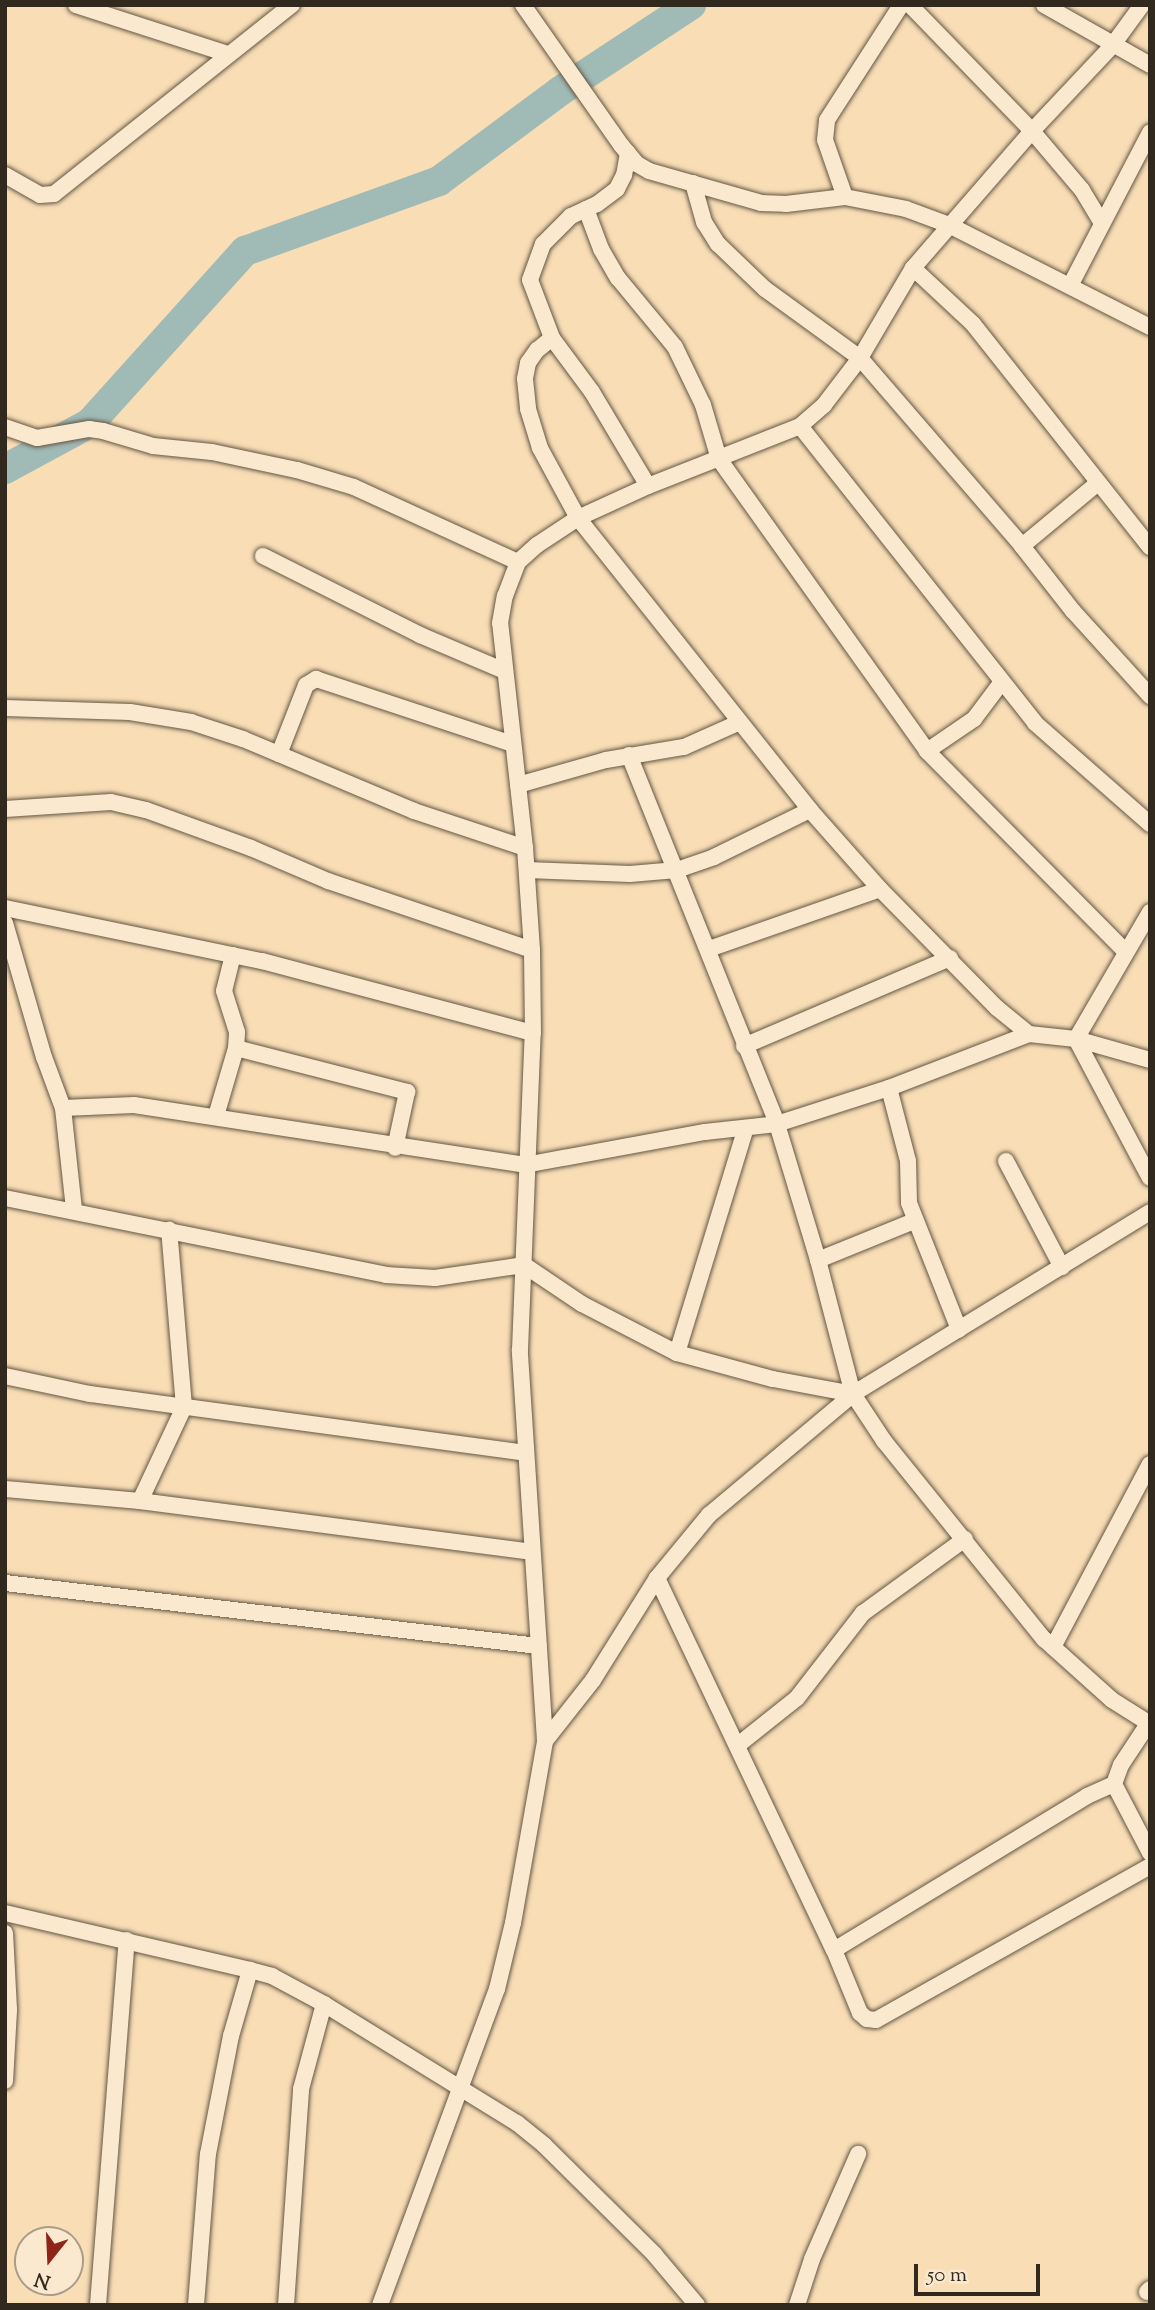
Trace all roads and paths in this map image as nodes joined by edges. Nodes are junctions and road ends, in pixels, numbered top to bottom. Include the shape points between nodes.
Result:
1 (76, 5) edge
2 (292, 5) edge
3 (523, 5) edge
4 (901, 5) edge
5 (910, 5) edge
6 (1044, 5) edge
7 (1142, 5) edge
8 (1112, 46) junction
9 (228, 54) junction
10 (1150, 65) edge
11 (1032, 131) junction
12 (1150, 132) edge
13 (628, 153) junction
14 (5, 175) edge
15 (693, 183) junction
16 (845, 197) junction
17 (586, 209) junction
18 (1102, 223) junction
19 (949, 225) junction
20 (913, 268) junction
21 (1071, 284) junction
22 (1150, 327) edge
23 (552, 338) junction
24 (860, 358) junction
25 (800, 426) junction
26 (5, 427) edge
27 (719, 458) junction
28 (1098, 483) junction
29 (648, 486) junction
30 (578, 518) junction
31 (1023, 545) junction
32 (1150, 547) edge
33 (263, 556) dead end
34 (518, 562) junction
35 (505, 671) junction
36 (1001, 683) junction
37 (1150, 696) edge
38 (5, 708) edge
39 (738, 723) junction
40 (513, 744) junction
41 (927, 751) junction
42 (279, 754) junction
43 (629, 755) junction
44 (518, 785) junction
45 (5, 809) edge
46 (810, 810) junction
47 (1150, 824) edge
48 (525, 848) junction
49 (527, 870) junction
50 (677, 870) junction
51 (880, 889) junction
52 (5, 908) edge
53 (1150, 912) edge
54 (5, 923) edge
55 (709, 949) junction
56 (532, 950) junction
57 (1125, 951) junction
58 (233, 955) junction
59 (950, 958) junction
60 (533, 1033) junction
61 (1029, 1034) junction
62 (1076, 1039) junction
63 (744, 1046) junction
64 (236, 1048) junction
65 (1150, 1060) edge
66 (889, 1088) junction
67 (63, 1108) junction
68 (216, 1116) junction
69 (778, 1124) junction
70 (746, 1128) junction
71 (396, 1147) junction
72 (1006, 1161) dead end
73 (525, 1165) junction
74 (1150, 1178) edge
75 (5, 1198) edge
76 (74, 1210) junction
77 (1150, 1212) edge
78 (914, 1221) junction
79 (169, 1230) junction
80 (818, 1260) junction
81 (524, 1265) junction
82 (1062, 1267) junction
83 (958, 1329) junction
84 (677, 1353) junction
85 (5, 1376) edge
86 (853, 1394) junction
87 (184, 1407) junction
88 (525, 1453) junction
89 (1150, 1464) edge
90 (5, 1489) edge
91 (140, 1501) junction
92 (965, 1539) junction
93 (531, 1552) junction
94 (657, 1578) junction
95 (5, 1584) edge
96 (538, 1646) junction
97 (1054, 1647) junction
98 (1149, 1723) edge
99 (545, 1741) junction
100 (738, 1745) junction
101 (1114, 1784) junction
102 (1150, 1853) edge
103 (1150, 1866) edge
104 (5, 1913) edge
105 (5, 1933) edge
106 (127, 1940) junction
107 (834, 1950) junction
108 (250, 1970) junction
109 (324, 2004) junction
110 (5, 2081) edge
111 (460, 2086) junction
112 (858, 2154) dead end
113 (98, 2305) edge
114 (196, 2305) edge
115 (286, 2305) edge
116 (380, 2305) edge
117 (697, 2305) edge
118 (797, 2305) edge

1 - 9 street
2 - 9 street
3 - 13 street
4 - 16 street via 827,120 825,140
5 - 11 street
6 - 8 street
7 - 8 street
8 - 10 street
8 - 11 street
9 - 14 street via 54,194 40,195
11 - 18 street via 1082,190
11 - 19 street
12 - 18 street
13 - 15 street via 649,171
13 - 17 street via 617,189
15 - 16 street via 761,203 786,205
15 - 24 street via 704,222 718,244 765,289
16 - 19 street via 906,209
17 - 23 street via 542,244 534,263 530,280
17 - 27 street via 618,278 675,347 703,405
18 - 21 street
19 - 20 street
19 - 21 street
20 - 24 street
20 - 28 street via 973,324
21 - 22 street
23 - 29 street via 592,392
23 - 30 street via 528,363 528,409 540,448
24 - 25 street via 824,405
24 - 31 street
25 - 27 street
25 - 36 street
26 - 34 street via 37,438 103,431 153,446 212,452 298,470 354,487
27 - 29 street
27 - 41 street
28 - 31 street
28 - 32 street
29 - 30 street
30 - 34 street
30 - 39 street
31 - 37 street via 1073,611
33 - 35 street via 420,635
34 - 35 street via 500,623
35 - 40 street
36 - 41 street via 974,719
36 - 47 street via 1035,723
38 - 42 street via 130,712 191,722
39 - 43 street via 684,747
39 - 46 street
40 - 42 street via 316,679 306,685
40 - 44 street
41 - 57 street
42 - 48 street via 414,811
43 - 44 street
43 - 50 street
44 - 48 street
45 - 56 street via 111,802 146,810 328,881
46 - 50 street
46 - 51 street
48 - 49 street
49 - 50 street via 630,874
49 - 56 street
50 - 55 street
51 - 55 street
51 - 59 street
52 - 58 street
53 - 57 street
54 - 67 street
55 - 63 street
56 - 60 street
57 - 62 street
58 - 60 street
58 - 64 street via 224,991 237,1032
59 - 61 street
59 - 63 street
60 - 73 street
61 - 62 street
61 - 66 street
62 - 65 street
62 - 74 street
63 - 69 street
64 - 68 street
64 - 71 street via 407,1092
66 - 69 street
66 - 78 street via 908,1161
67 - 68 street via 134,1105
67 - 76 street
68 - 71 street
69 - 70 street
69 - 80 street
70 - 73 street
70 - 84 street
71 - 73 street
72 - 82 street
73 - 81 street
75 - 76 street
76 - 79 street
77 - 82 street
78 - 80 street
78 - 83 street
79 - 81 street via 386,1275 435,1278
79 - 87 street
80 - 86 street
81 - 84 street via 582,1304
81 - 88 street via 520,1350
82 - 83 street
83 - 86 street
84 - 86 street via 773,1380
85 - 87 street
86 - 92 street via 884,1441
86 - 94 street via 709,1516
87 - 88 street
87 - 91 street
88 - 93 street
89 - 97 street
90 - 91 street
91 - 93 street
92 - 97 street
92 - 100 street via 863,1613 797,1698
93 - 96 street
94 - 99 street via 593,1680
94 - 100 street
95 - 96 street
96 - 99 street
97 - 98 street via 1112,1700
98 - 101 street
99 - 111 street via 497,1989
100 - 107 street
101 - 102 street
101 - 107 street via 1076,1802
103 - 107 street via 876,2020 860,2013
104 - 106 street
105 - 110 street via 9,2010
106 - 108 street
106 - 113 street
108 - 109 street via 272,1976
108 - 114 street via 231,2036 208,2154
109 - 111 street
109 - 115 street via 301,2089
111 - 116 street
111 - 117 street via 544,2145 654,2253
112 - 118 street

